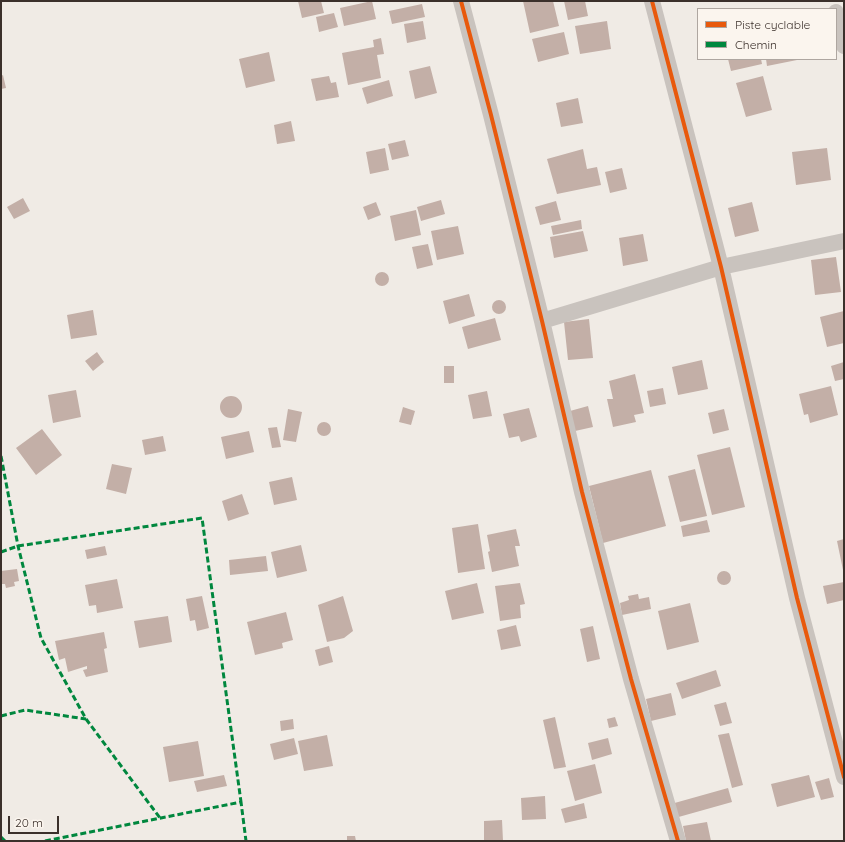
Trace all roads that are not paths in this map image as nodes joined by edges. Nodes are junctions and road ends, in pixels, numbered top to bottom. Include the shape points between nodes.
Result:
1 (461, 1) edge
2 (652, 1) edge
3 (837, 16) edge
4 (844, 46) edge
5 (844, 241) edge
6 (721, 267) junction
7 (542, 321) junction
8 (844, 777) edge
9 (678, 841) edge

1 - 7 street
2 - 6 street
3 - 4 street
5 - 6 street
6 - 7 street
6 - 8 street via 797,598
7 - 9 street via 582,492 631,679

